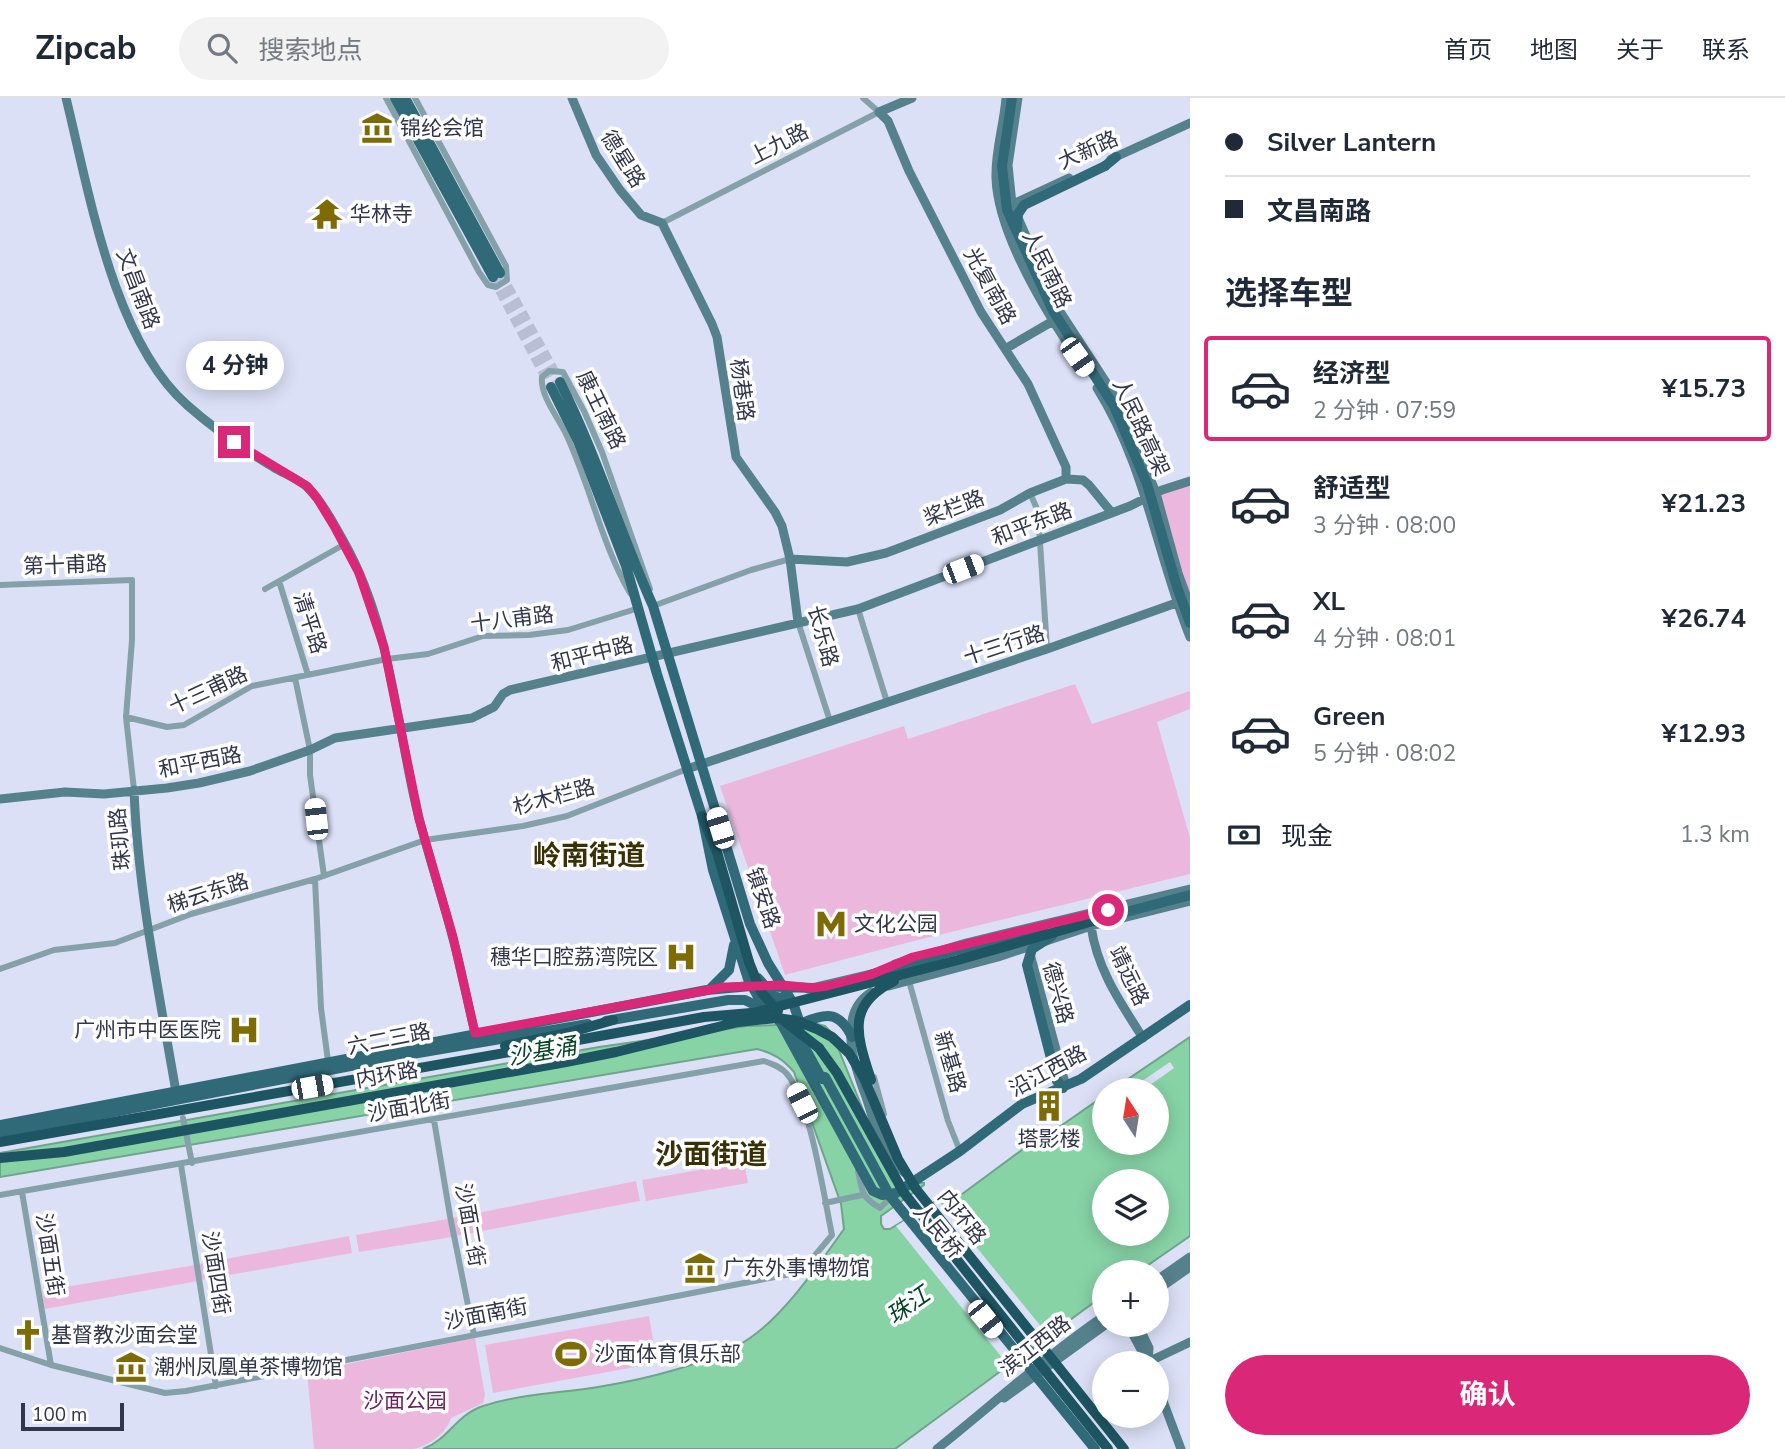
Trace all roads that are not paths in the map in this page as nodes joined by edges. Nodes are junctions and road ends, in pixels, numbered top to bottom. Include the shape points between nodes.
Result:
1 (66, 98) edge
2 (386, 98) edge
3 (395, 98) edge
4 (405, 98) edge
5 (415, 98) edge
6 (572, 98) edge
7 (863, 98) edge
8 (912, 98) edge
9 (1006, 98) edge
10 (1012, 98) edge
11 (1018, 98) edge
12 (879, 112) junction
13 (1190, 123) edge
14 (1116, 157) junction
15 (1012, 204) junction
16 (1001, 209) junction
17 (662, 223) junction
18 (1020, 241) junction
19 (1053, 321) junction
20 (1005, 349) junction
21 (1066, 479) junction
22 (1190, 481) edge
23 (1030, 493) junction
24 (1156, 493) junction
25 (1146, 499) junction
26 (1112, 513) junction
27 (1040, 540) junction
28 (345, 544) junction
29 (790, 559) junction
30 (132, 580) joint
31 (279, 581) junction
32 (0, 585) edge
33 (265, 589) dead end
34 (1189, 601) edge
35 (1176, 603) junction
36 (653, 606) junction
37 (639, 608) junction
38 (858, 609) junction
39 (798, 622) junction
40 (1190, 623) edge
41 (1190, 637) edge
42 (1047, 649) junction
43 (667, 653) junction
44 (652, 657) junction
45 (387, 659) junction
46 (309, 675) junction
47 (295, 678) junction
48 (887, 702) junction
49 (126, 717) junction
50 (830, 721) junction
51 (401, 729) junction
52 (310, 750) junction
53 (701, 764) junction
54 (687, 769) junction
55 (134, 790) junction
56 (0, 799) edge
57 (702, 816) junction
58 (425, 841) junction
59 (324, 876) junction
60 (315, 879) junction
61 (1190, 889) edge
62 (1190, 895) edge
63 (1190, 901) edge
64 (1054, 923) junction
65 (1096, 923) junction
66 (148, 932) junction
67 (1052, 936) junction
68 (734, 939) junction
69 (1010, 942) junction
70 (1028, 947) junction
71 (749, 962) junction
72 (768, 962) junction
73 (0, 969) edge
74 (870, 975) junction
75 (909, 981) junction
76 (894, 983) junction
77 (751, 986) junction
78 (813, 988) junction
79 (707, 990) junction
80 (783, 991) junction
81 (686, 994) junction
82 (1190, 1005) edge
83 (687, 1006) junction
84 (613, 1020) junction
85 (781, 1023) junction
86 (800, 1024) junction
87 (789, 1032) junction
88 (475, 1033) junction
89 (852, 1037) junction
90 (1143, 1038) junction
91 (649, 1044) junction
92 (819, 1048) junction
93 (328, 1061) junction
94 (400, 1071) junction
95 (1063, 1088) junction
96 (176, 1092) junction
97 (802, 1103) joint
98 (183, 1119) dead end
99 (435, 1120) junction
100 (0, 1125) edge
101 (0, 1134) edge
102 (888, 1136) junction
103 (0, 1142) edge
104 (960, 1151) junction
105 (0, 1158) edge
106 (855, 1160) junction
107 (192, 1163) junction
108 (181, 1165) junction
109 (924, 1173) junction
110 (902, 1188) junction
111 (22, 1192) junction
112 (0, 1195) edge
113 (862, 1195) junction
114 (827, 1202) junction
115 (1190, 1257) edge
116 (1190, 1267) edge
117 (1169, 1272) edge
118 (1169, 1282) edge
119 (1092, 1325) edge
120 (474, 1335) junction
121 (1092, 1335) edge
122 (1190, 1342) edge
123 (0, 1348) edge
124 (1169, 1352) edge
125 (51, 1365) junction
126 (216, 1386) junction
127 (990, 1407) junction
128 (1169, 1417) edge
129 (937, 1449) edge
130 (1088, 1449) edge
131 (1095, 1449) edge
132 (1108, 1449) edge
133 (1124, 1449) edge
134 (1181, 1449) edge

1 - 28 street, 文昌南路 via 109,265 126,315 145,350 187,405 234,442 307,486
2 - 5 street via 479,272 488,285 496,287 507,280 506,266
3 - 4 main road via 497,275
6 - 17 street, 德星路 via 596,155 620,190 641,215
7 - 12 street
8 - 12 street, 上九路
9 - 16 street, 人民南路 via 996,162
10 - 18 main road, 人民路高架, bridge via 1002,177 1007,210
11 - 15 street, 人民南路 via 1008,165
12 - 17 street, 上九路
12 - 20 street, 光复南路 via 888,121 981,312
13 - 14 street, 大新路
14 - 15 street, 大新路
14 - 18 main road, bridge via 1024,205 1016,219
15 - 16 street, 大新路
15 - 24 street, 人民南路 via 1057,307 1117,401
16 - 19 street, 人民南路
17 - 29 street, 杨巷路 via 717,337 736,457 775,512
18 - 40 main road, 人民路高架, bridge via 1053,311 1114,406 1153,500
19 - 20 street
19 - 25 street, 人民南路 via 1106,403
20 - 21 street, 光复南路 via 1028,384 1066,467
21 - 23 street, 桨栏路
21 - 26 street via 1090,485
22 - 24 street, 和平东路
23 - 27 street via 1037,509
23 - 29 street, 桨栏路 via 1000,510 871,557 847,562
24 - 25 street, 和平东路
24 - 34 street, 人民南路
25 - 26 street, 和平东路
25 - 35 street, 人民南路
26 - 27 street, 和平东路
27 - 38 street, 和平东路
27 - 42 street
28 - 31 street
28 - 45 street, 文昌南路
29 - 36 street
29 - 39 street, 长乐路
30 - 32 street, 第十甫路
30 - 49 street, 珠玑路
31 - 33 street
31 - 46 street, 清平路
34 - 35 street, 十三行路
35 - 41 street, 人民南路
35 - 42 street, 十三行路
36 - 37 main road, 康王南路 via 585,437 555,384
36 - 37 street, 康王南路 via 645,571 593,430 565,374 549,371 542,377 543,389
36 - 43 main road, 康王南路
37 - 44 main road, 康王南路
37 - 45 street, 十八甫路 via 568,629 483,636 437,652
38 - 39 street, 和平东路
38 - 48 street
39 - 43 street, 和平中路
39 - 50 street, 长乐路
42 - 48 street, 十三行路
43 - 44 street, 和平中路
43 - 53 main road, 康王南路
44 - 51 street, 和平中路 via 510,691 494,707 472,718
44 - 54 main road, 康王南路
45 - 46 street, 十三甫路
45 - 51 street, 文昌南路
46 - 47 street, 十三甫路
47 - 49 street, 十三甫路 via 252,686 184,725 167,727
47 - 52 street
48 - 50 street, 十三行路
49 - 55 street, 珠玑路
50 - 53 street
51 - 52 street, 和平西路 via 335,738
51 - 58 street, 文昌南路
52 - 55 street, 和平西路 via 250,771
52 - 59 street
53 - 54 street
53 - 72 main road, 镇安路 via 746,913
54 - 57 main road, 镇安路
54 - 58 street, 杉木栏路 via 553,820
55 - 56 street, 和平西路
55 - 66 street, 珠玑路
57 - 68 main road, 镇安路
57 - 71 highway
58 - 59 street, 梯云东路
58 - 88 street, 文昌南路
59 - 60 street, 梯云东路
60 - 66 street, 梯云东路 via 191,914
60 - 93 street
61 - 64 street
62 - 65 main road
63 - 65 street
64 - 69 street
64 - 74 street via 913,957
65 - 67 main road, bridge
65 - 70 street
65 - 74 main road, bridge via 950,952
65 - 90 street, 靖远路 via 1097,955 1104,973
65 - 91 highway, bridge via 738,1016
66 - 73 street, 梯云东路 via 115,943 54,950
66 - 96 street, 珠玑路
67 - 76 main road, bridge
67 - 95 main road, bridge via 1032,949 1027,965 1057,1081
68 - 77 main road, 镇安路
68 - 79 main road via 729,970
69 - 70 street
69 - 74 street
70 - 75 street
70 - 95 street, 德兴路
71 - 76 main road, bridge via 769,993 791,1002
71 - 92 highway, bridge via 761,992
72 - 78 main road via 784,977
72 - 80 main road, 镇安路
74 - 78 street
75 - 76 street
75 - 104 street, 新基路
76 - 89 street via 859,1002
76 - 102 highway, bridge via 866,1002 858,1028
76 - 109 street via 872,1002 863,1035 896,1146 908,1168
77 - 79 main road, 六二三路
77 - 80 main road, 六二三路
77 - 85 main road, 镇安路
78 - 80 main road, 六二三路
79 - 81 main road, 六二三路
80 - 85 street via 774,1001
80 - 86 main road, 人民桥
81 - 83 main road
81 - 88 main road, 六二三路
82 - 90 main road, 沿江西路
83 - 84 main road, 六二三路
83 - 85 main road, 六二三路 via 745,1000
84 - 94 highway
84 - 101 main road, 六二三路 via 430,1050
85 - 87 main road, 人民桥
86 - 89 main road via 831,1016 843,1023
86 - 131 main road, 人民桥, bridge via 890,1196
87 - 106 main road
87 - 130 main road, 人民桥, bridge via 807,1051 887,1199
88 - 93 main road, 六二三路
89 - 109 street via 873,1124 893,1163 908,1175
90 - 95 main road, 沿江西路
91 - 102 highway, 内环路, bridge via 761,1018 805,1024 832,1037 855,1060
91 - 105 highway, 内环路, bridge via 101,1146
92 - 94 highway, 内环路, bridge via 782,1019 758,1013 711,1016
92 - 110 highway, 内环路
93 - 96 main road, 六二三路
94 - 103 highway
95 - 104 main road, 沿江西路 via 1022,1104
96 - 100 main road, 六二三路
97 - 99 street, 沙面北街 via 788,1074 764,1060
97 - 114 street, 沙面南街
98 - 107 street
99 - 107 street, 沙面北街
99 - 120 street, 沙面二街
102 - 133 highway, 内环路, bridge via 926,1202
104 - 109 main road, 沿江西路
106 - 110 main road via 873,1191 882,1195
106 - 113 street
107 - 108 street, 沙面北街
108 - 111 street, 沙面北街
108 - 126 street, 沙面四街
109 - 110 main road, 沿江西路
110 - 113 street via 880,1208
110 - 132 highway, 内环路, bridge
111 - 112 street, 沙面北街
111 - 125 street, 沙面五街
113 - 114 street
114 - 120 street, 沙面南街 via 832,1235 801,1272
115 - 117 street
116 - 118 street
119 - 127 street, 滨江西路 via 1013,1384
120 - 126 street, 沙面南街
121 - 127 street, 滨江西路
122 - 124 street
123 - 125 street, 沙面南街
125 - 126 street, 沙面南街 via 165,1393
127 - 129 street, 滨江西路
128 - 134 street

